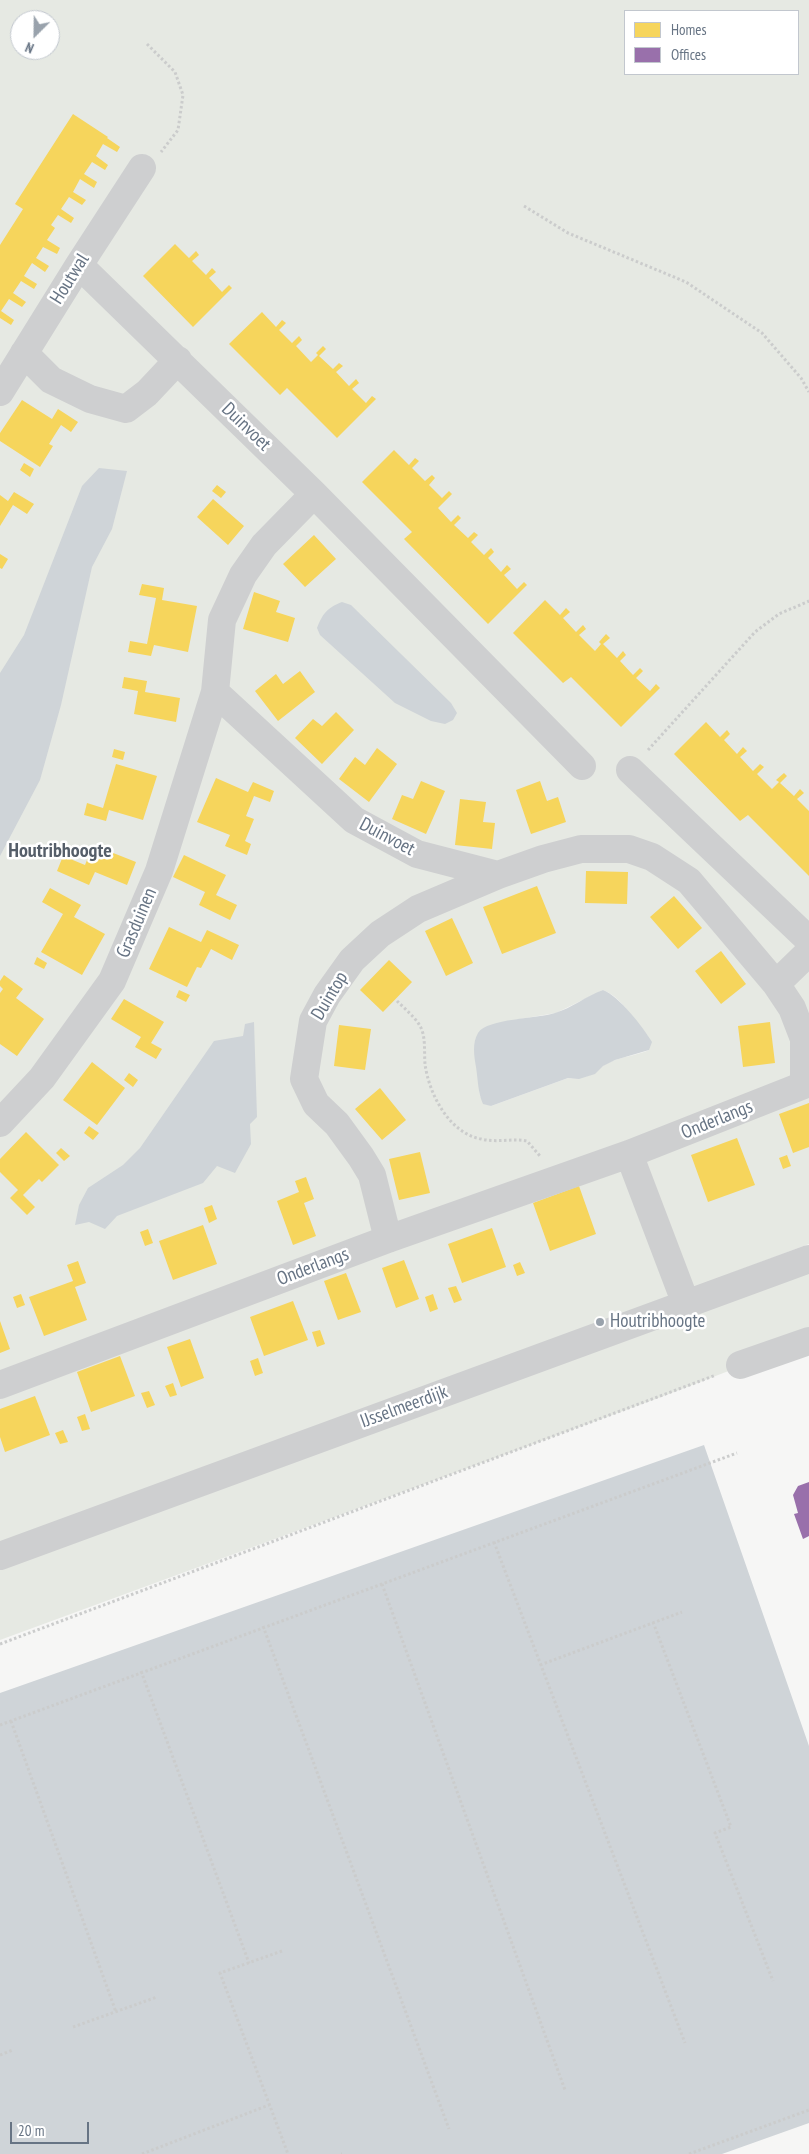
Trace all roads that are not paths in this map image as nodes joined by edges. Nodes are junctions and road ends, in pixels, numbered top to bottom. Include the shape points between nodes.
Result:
1 (142, 168) road end
2 (79, 265) junction
3 (24, 353) junction
4 (178, 360) junction
5 (0, 392) edge
6 (314, 494) junction
7 (215, 692) junction
8 (582, 766) dead end
9 (630, 770) road end
10 (498, 875) junction
11 (809, 940) edge
12 (809, 952) edge
13 (776, 984) junction
14 (807, 1084) edge
15 (0, 1123) edge
16 (629, 1154) junction
17 (388, 1239) junction
18 (809, 1259) edge
19 (686, 1304) junction
20 (809, 1341) edge
21 (740, 1366) road end
22 (0, 1385) edge
23 (0, 1556) edge

1 - 2 street, Houtwal
2 - 3 street, Houtwal
2 - 4 street, Duinvoet
3 - 4 street via 51,380 90,399 126,409 147,393
3 - 5 street, Houtwal
4 - 6 street, Duinvoet
6 - 7 street via 264,545 243,575 222,620
6 - 8 street, Duinvoet
7 - 10 street, Duinvoet via 354,820 416,854
7 - 15 street, Grasduinen via 159,871 112,982 42,1078
9 - 11 street
10 - 13 street via 581,849 629,849 652,857 689,880
10 - 17 street, Duintop via 418,909 380,934 352,960 312,1021 304,1079 316,1104 337,1124 372,1176
12 - 13 street
13 - 14 street via 792,1008 804,1039
14 - 16 street, Onderlangs
16 - 17 street, Onderlangs
16 - 19 street
17 - 22 street, Onderlangs
18 - 19 street, IJsselmeerdijk
19 - 23 street, IJsselmeerdijk
20 - 21 street

